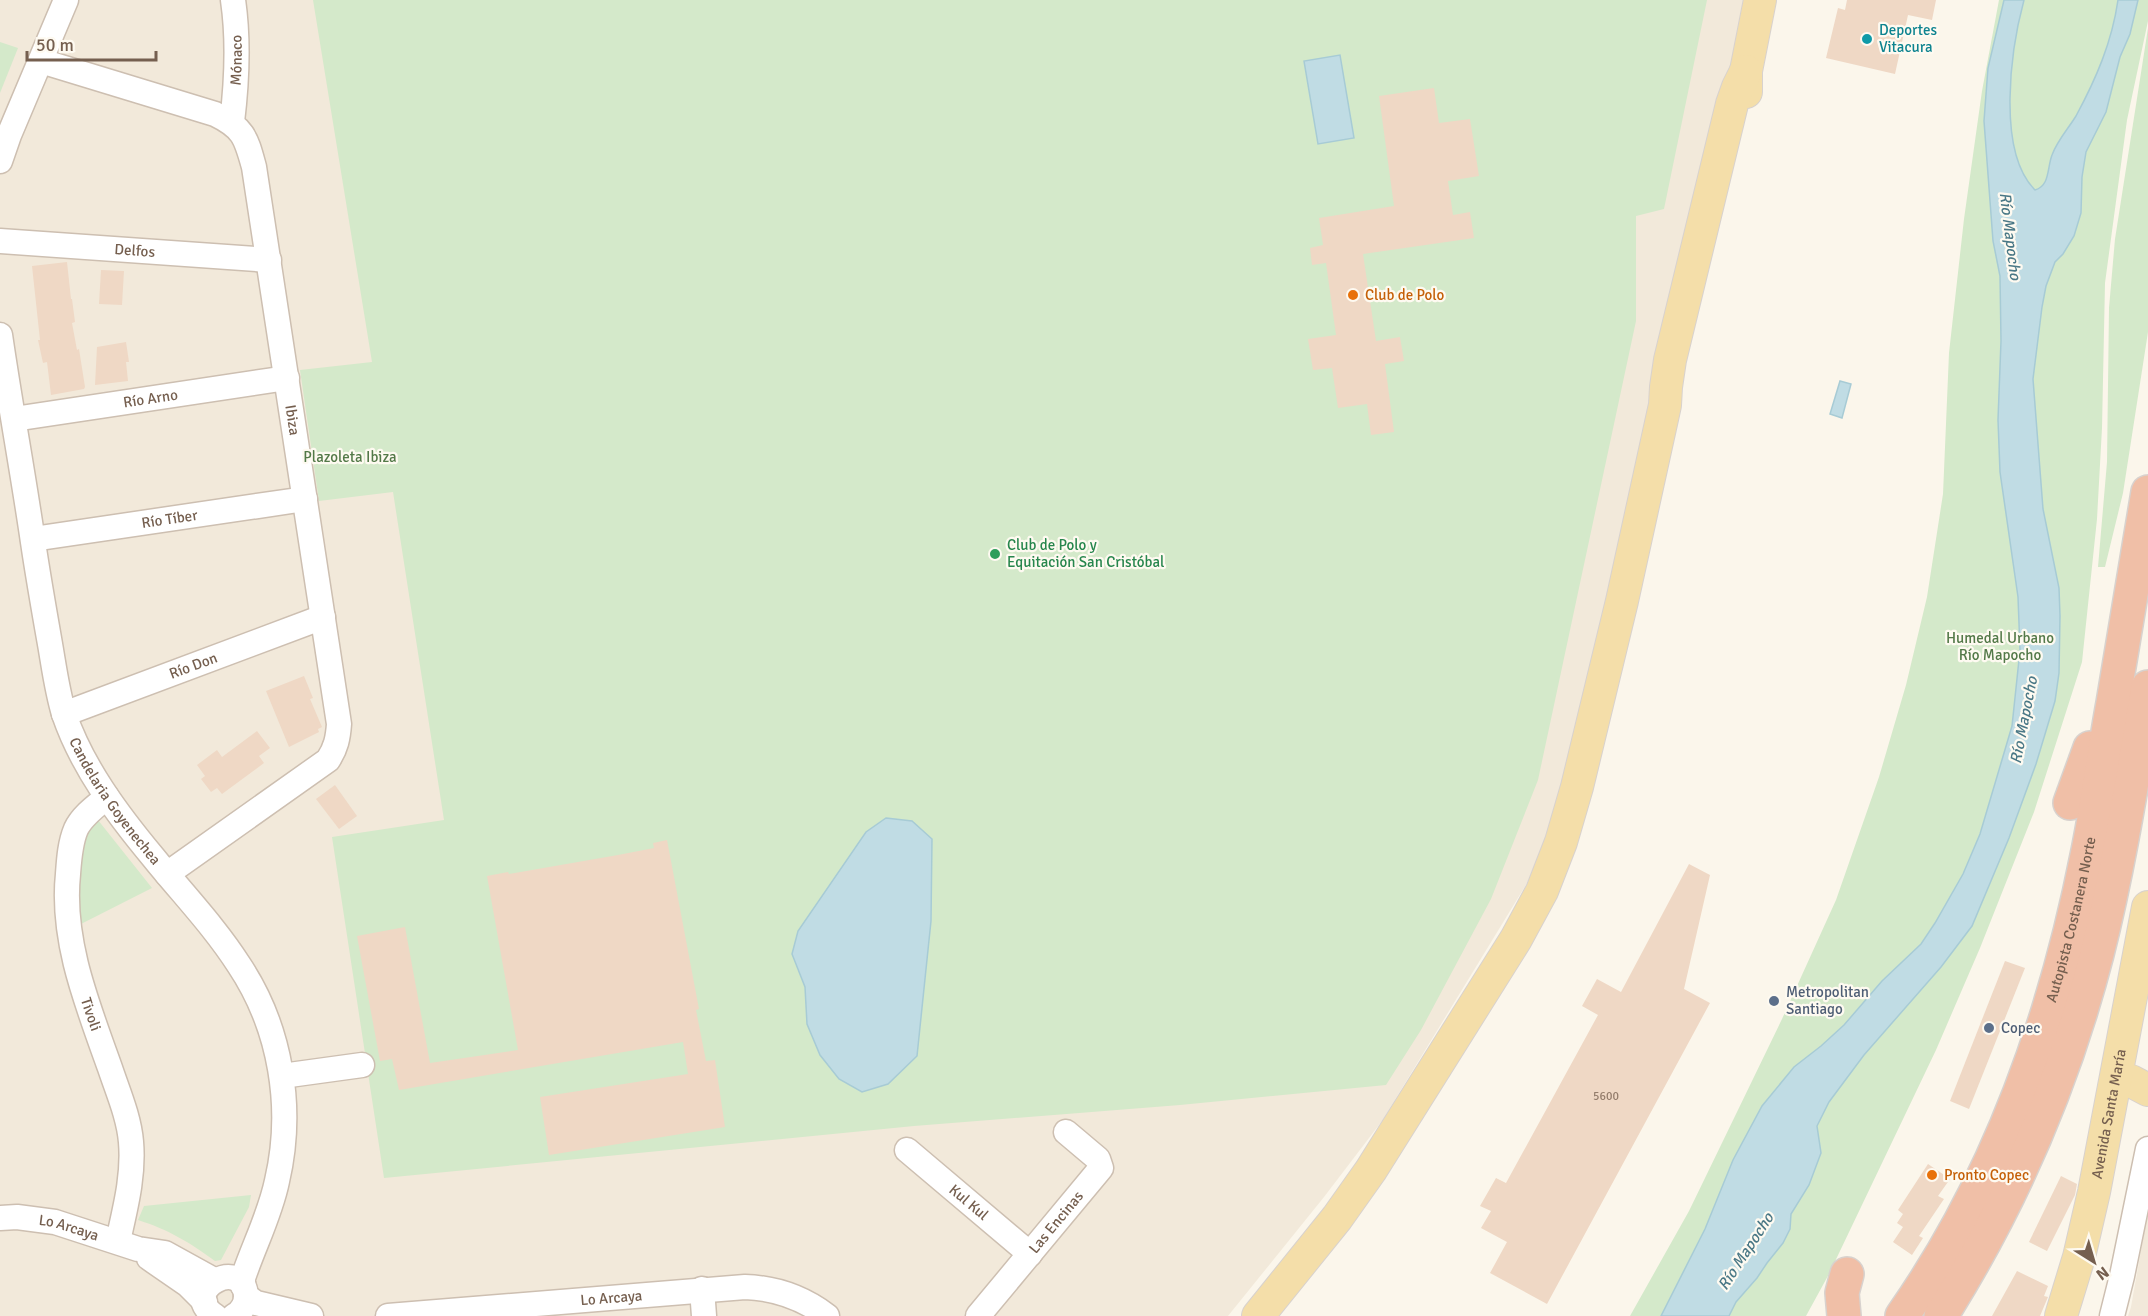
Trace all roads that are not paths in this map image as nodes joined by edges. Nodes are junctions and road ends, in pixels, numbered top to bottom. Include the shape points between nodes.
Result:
1 (66, 0) edge
2 (233, 0) edge
3 (1760, 0) edge
4 (41, 61) junction
5 (232, 122) junction
6 (0, 159) edge
7 (0, 241) edge
8 (269, 260) junction
9 (0, 335) edge
10 (287, 378) junction
11 (14, 418) junction
12 (2148, 492) edge
13 (305, 499) junction
14 (33, 539) junction
15 (323, 617) junction
16 (2116, 682) junction
17 (2148, 687) edge
18 (64, 714) junction
19 (107, 797) junction
20 (2070, 803) dead end
21 (167, 874) junction
22 (2148, 907) edge
23 (2135, 1049) edge
24 (362, 1065) dead end
25 (282, 1076) junction
26 (2117, 1078) junction
27 (2148, 1090) edge
28 (1066, 1132) dead end
29 (2148, 1149) edge
30 (907, 1150) dead end
31 (0, 1218) edge
32 (128, 1245) junction
33 (1030, 1254) junction
34 (1847, 1274) dead end
35 (1966, 1275) junction
36 (702, 1290) junction
37 (232, 1291) edge
38 (207, 1310) edge
39 (312, 1316) edge
40 (388, 1316) edge
41 (704, 1316) edge
42 (827, 1316) edge
43 (978, 1316) edge
44 (1258, 1316) edge
45 (1844, 1316) edge
46 (1902, 1316) edge
47 (1941, 1316) edge
48 (1956, 1316) edge
49 (2061, 1316) edge
50 (2112, 1316) edge

1 - 4 street
2 - 5 street, Mónaco via 238,31
3 - 44 main road via 1746,71 1745,105 1733,156 1676,382 1665,405 1622,601 1561,842 1542,891 1516,939 1371,1170
4 - 5 street
4 - 6 street
5 - 8 street, Ibiza via 247,140
7 - 8 street, Delfos
8 - 10 street, Ibiza
9 - 11 street, Candelaria Goyenechea
10 - 11 street, Río Arno
10 - 13 street, Ibiza
11 - 14 street, Candelaria Goyenechea
12 - 16 highway, Autopista Costanera Norte
13 - 14 street, Río Tíber
13 - 15 street, Ibiza
14 - 18 street, Candelaria Goyenechea
15 - 18 street, Río Don
15 - 21 street, Ibiza via 339,724 335,749 328,760
16 - 20 highway
16 - 46 highway, Autopista Costanera Norte via 2075,908 2025,1078 1971,1202
17 - 35 highway, Autopista Costanera Norte via 2107,911 2067,1054 2035,1136
18 - 19 street, Candelaria Goyenechea
19 - 21 street, Candelaria Goyenechea
19 - 32 street, Tivoli via 84,816 76,829 67,888 69,937 131,1142
21 - 25 street, Candelaria Goyenechea via 227,947 253,987 271,1030
22 - 23 main road, Avenida Santa María
23 - 26 main road, Avenida Santa María
24 - 25 street
25 - 37 street, Candelaria Goyenechea via 284,1129 273,1198 243,1278
26 - 27 main road
26 - 49 main road, Avenida Santa María via 2079,1257
28 - 33 street, Las Encinas via 1098,1159 1101,1168
29 - 50 street
30 - 33 street, Kul Kul
31 - 32 street, Lo Arcaya via 55,1222
32 - 37 street, Lo Arcaya via 165,1253
32 - 38 street, Lo Arcaya via 188,1285
33 - 43 street, Las Encinas
34 - 45 highway via 1842,1293
35 - 47 highway, Autopista Costanera Norte
35 - 48 highway
36 - 40 street, Lo Arcaya
36 - 41 street
36 - 42 street, Lo Arcaya via 776,1290 806,1301
37 - 38 street, Candelaria Goyenechea via 206,1290
37 - 39 street, Lo Arcaya via 256,1303

